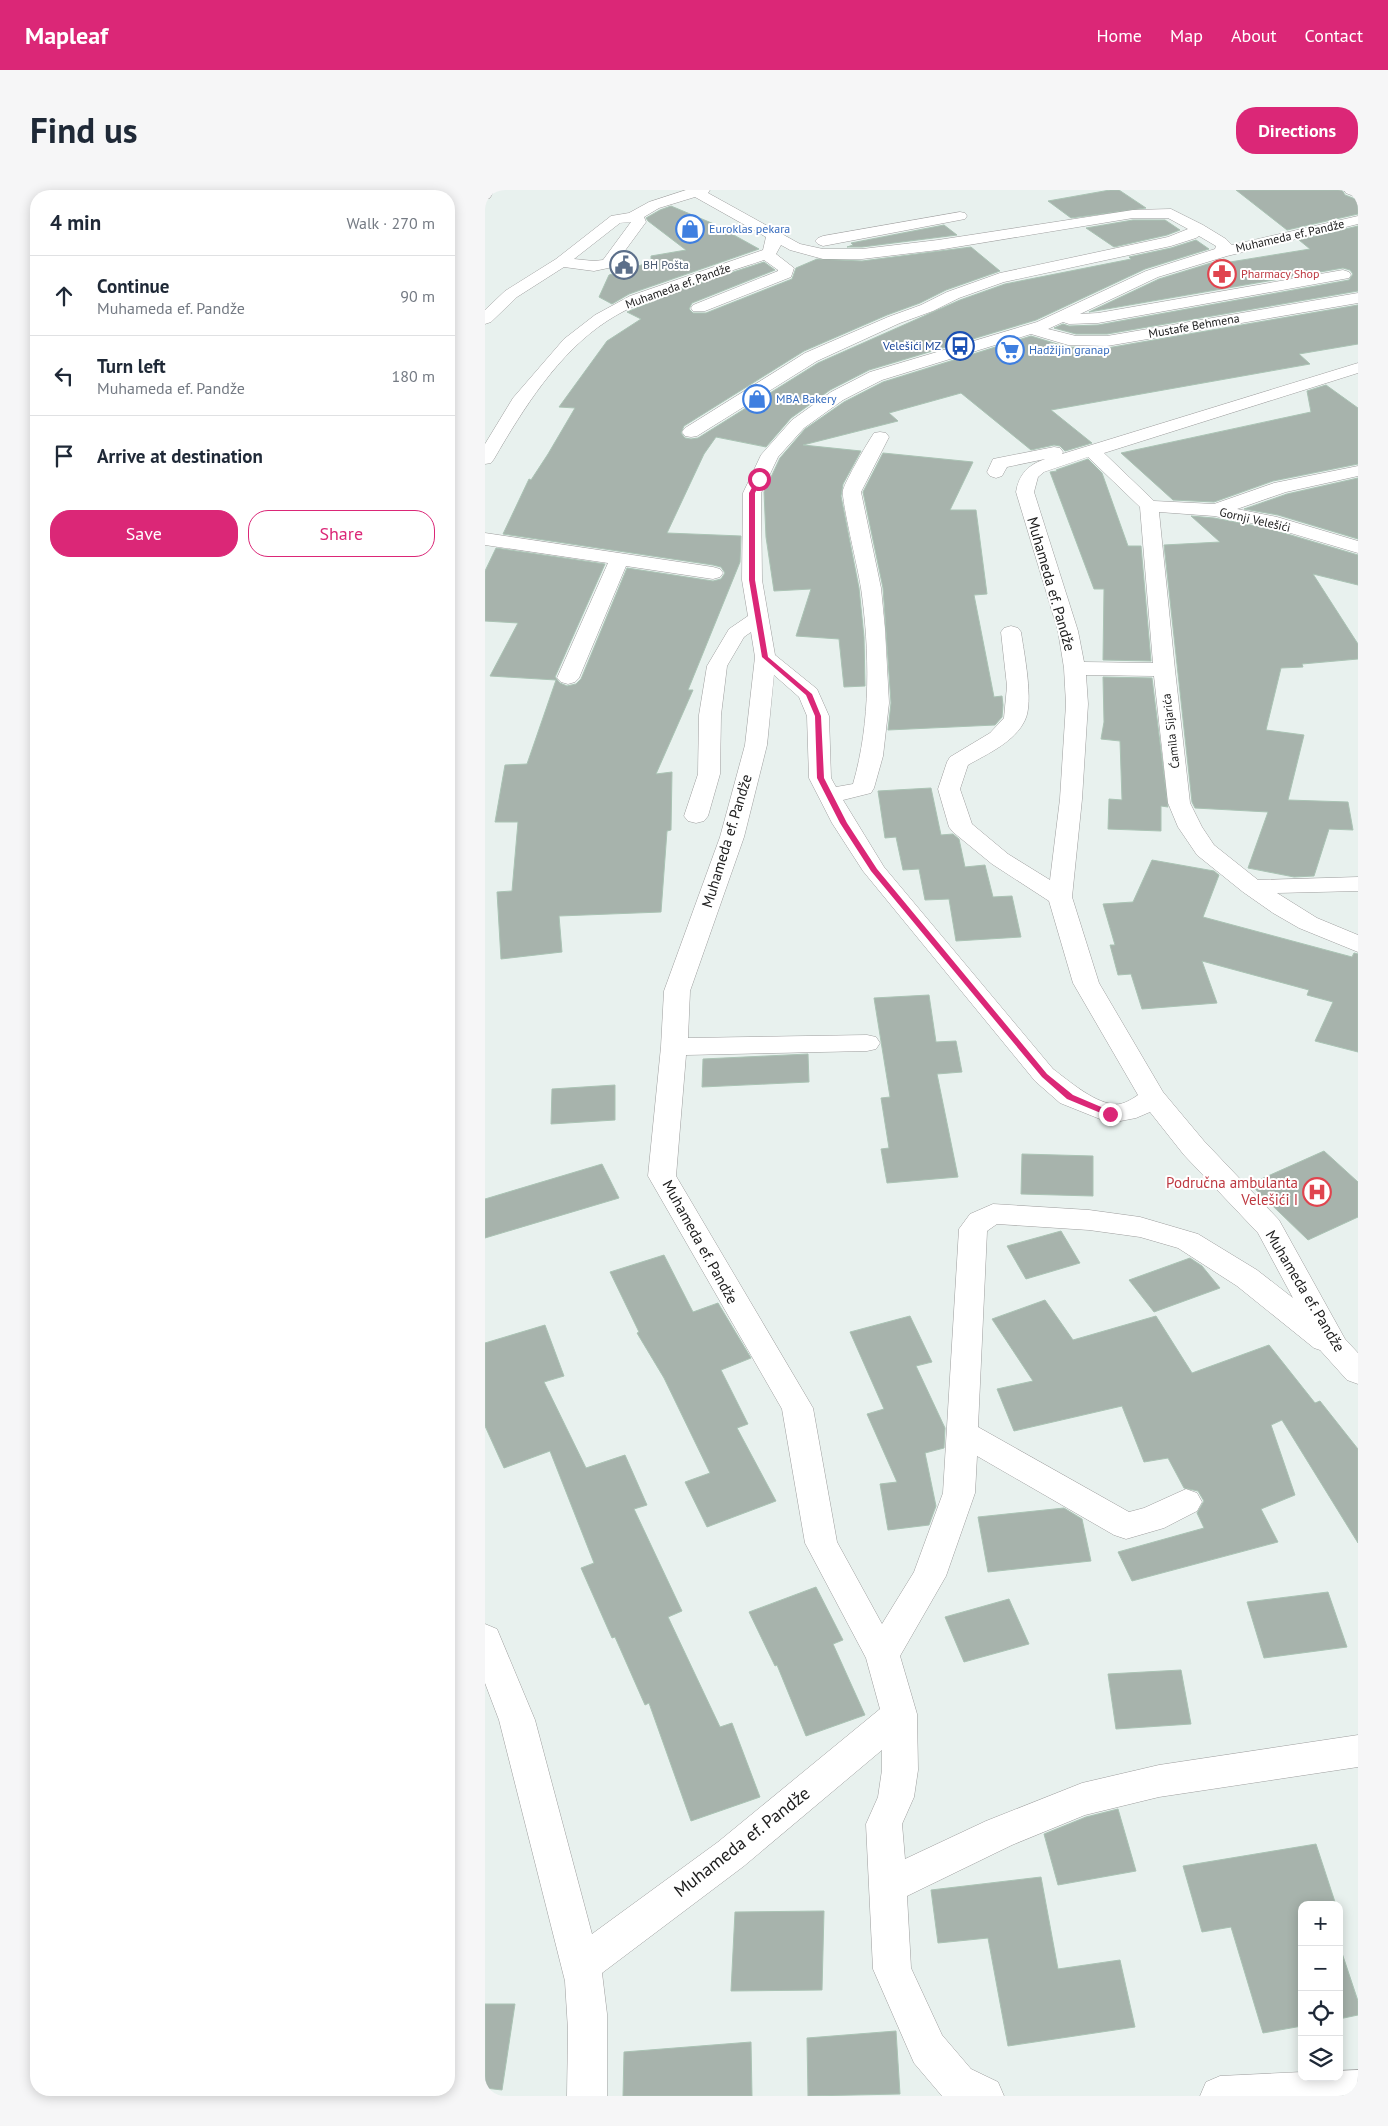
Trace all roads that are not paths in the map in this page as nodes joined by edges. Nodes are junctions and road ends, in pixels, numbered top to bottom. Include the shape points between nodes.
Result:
1 (487, 190) edge
2 (1351, 190) edge
3 (697, 191) edge
4 (1358, 194) edge
5 (485, 195) edge
6 (960, 216) dead end
7 (633, 217) junction
8 (1358, 220) edge
9 (1198, 228) junction
10 (774, 234) junction
11 (795, 247) junction
12 (1222, 252) junction
13 (765, 254) junction
14 (561, 262) junction
15 (1343, 275) dead end
16 (1358, 298) edge
17 (699, 308) dead end
18 (1058, 318) junction
19 (485, 319) edge
20 (1031, 328) junction
21 (1358, 368) edge
22 (691, 432) dead end
23 (880, 438) dead end
24 (1091, 450) junction
25 (485, 459) edge
26 (1358, 471) edge
27 (996, 472) dead end
28 (1149, 506) junction
29 (1214, 510) junction
30 (485, 539) edge
31 (1358, 547) edge
32 (620, 558) junction
33 (713, 573) dead end
34 (757, 619) junction
35 (1011, 632) dead end
36 (765, 657) junction
37 (1075, 668) junction
38 (1163, 670) junction
39 (568, 678) dead end
40 (829, 794) junction
41 (696, 816) dead end
42 (1358, 884) edge
43 (1251, 887) junction
44 (1060, 897) junction
45 (1358, 944) edge
46 (867, 1043) dead end
47 (674, 1047) junction
48 (1153, 1098) junction
49 (1335, 1347) junction
50 (1358, 1372) edge
51 (961, 1432) junction
52 (1186, 1502) dead end
53 (485, 1639) edge
54 (882, 1655) junction
55 (899, 1714) junction
56 (1358, 1751) edge
57 (887, 1886) junction
58 (581, 1966) junction
59 (1358, 2090) edge
60 (587, 2096) edge
61 (984, 2096) edge
62 (1220, 2096) edge

1 - 5 street
2 - 4 street
3 - 7 street via 654,205
3 - 10 street, Muhameda ef. Pandže
6 - 11 street
7 - 14 street via 616,219
7 - 14 street via 639,222 608,264 594,266
8 - 12 street, Muhameda ef. Pandže
9 - 11 street, Muhameda ef. Pandže via 1171,213 1151,212 862,254 823,254
9 - 12 street, Muhameda ef. Pandže via 1224,245
9 - 22 street via 1191,235 1171,241 1000,278 953,295 811,357
10 - 11 street, Muhameda ef. Pandže
10 - 13 street via 773,246
12 - 18 street, Muhameda ef. Pandže via 1152,274
13 - 17 street via 787,272
13 - 25 street, Muhameda ef. Pandže via 637,299 601,318 570,343 519,402
14 - 19 street via 511,294
15 - 18 street via 1098,318
16 - 20 street, Mustafe Behmena via 1107,341 1081,343
18 - 20 street, Muhameda ef. Pandže
20 - 34 street, Muhameda ef. Pandže via 876,376 837,396 798,424 770,456 752,493 752,580
21 - 24 street
23 - 40 street via 852,492 871,588 875,629 877,702 872,756 863,788
24 - 27 street via 1051,452 999,463
24 - 28 street
24 - 37 street, Muhameda ef. Pandže via 1032,472 1027,478 1025,492 1068,631
26 - 29 street via 1281,487
28 - 29 street, Gornji Velešići
28 - 38 street, Ćamila Sijarića
29 - 31 street, Gornji Velešići via 1270,521
30 - 32 street
32 - 33 street
32 - 39 street
34 - 36 street, Muhameda ef. Pandže
34 - 41 street via 735,633 717,666 710,715 709,774
35 - 44 street via 1018,686 1015,719 998,738 958,762 949,789 961,827 1000,859
36 - 40 street via 809,694 818,716 820,778
36 - 47 street, Muhameda ef. Pandže via 757,745 732,837 677,992
37 - 38 street
37 - 44 street, Muhameda ef. Pandže via 1077,704 1071,799
38 - 43 street, Ćamila Sijarića via 1179,803 1205,850
40 - 48 street via 875,871 1044,1076 1070,1097 1110,1114 1136,1109
42 - 43 street
43 - 45 street, Ćamila Sijarića via 1308,923
44 - 48 street, Muhameda ef. Pandže via 1086,983
46 - 47 street
47 - 54 street, Muhameda ef. Pandže via 662,1176 797,1408 821,1543
48 - 49 street, Muhameda ef. Pandže via 1194,1148 1269,1228
49 - 50 street, Muhameda ef. Pandže
49 - 51 street via 1247,1278 1189,1241 1140,1227 993,1214 973,1229
51 - 52 street via 1126,1526 1152,1519
51 - 54 street via 959,1493 929,1576
53 - 58 street via 517,1720
54 - 55 street, Muhameda ef. Pandže
55 - 57 street, Muhameda ef. Pandže via 900,1770 896,1796 884,1824
55 - 58 street, Muhameda ef. Pandže via 731,1854
56 - 57 street via 1159,1781 1082,1799 999,1833
57 - 61 street, Muhameda ef. Pandže via 892,1969 928,2049 957,2083
58 - 60 street via 589,2038
59 - 62 street

